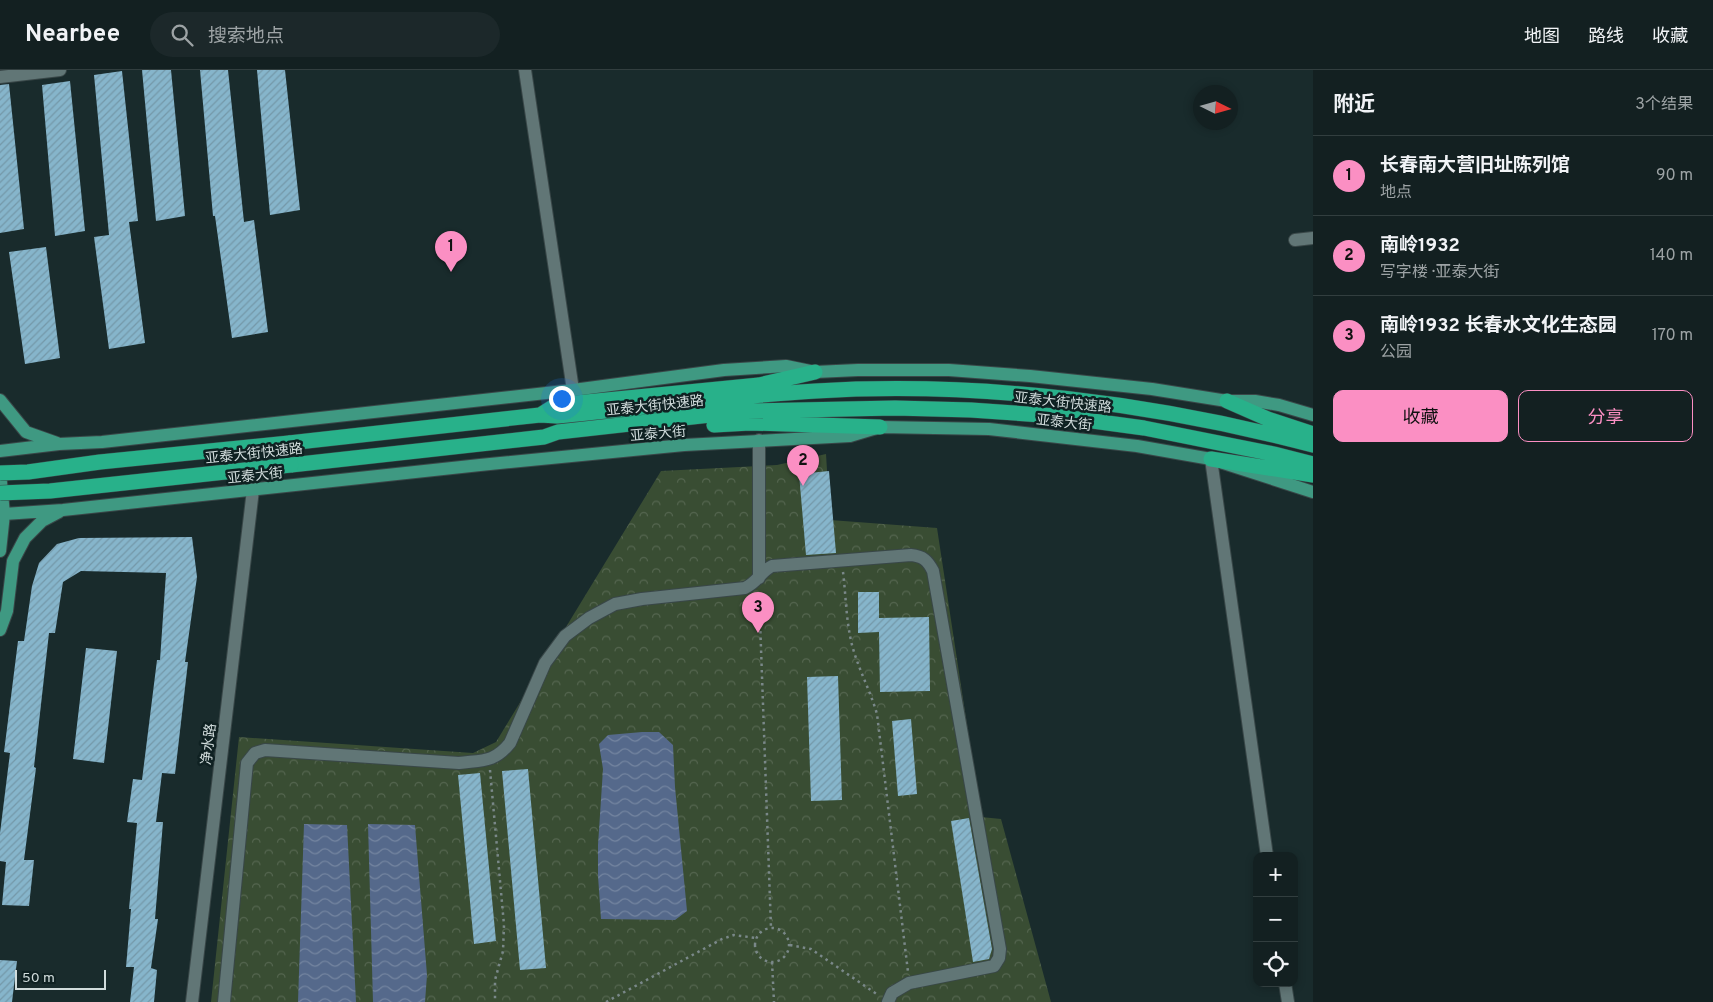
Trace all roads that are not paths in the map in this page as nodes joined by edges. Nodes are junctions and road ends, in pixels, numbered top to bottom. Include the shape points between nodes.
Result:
1 (60, 70) edge
2 (525, 70) edge
3 (0, 77) edge
4 (1313, 238) edge
5 (1295, 240) dead end
6 (815, 372) junction
7 (573, 390) junction
8 (0, 400) edge
9 (1227, 401) junction
10 (540, 415) junction
11 (1313, 416) edge
12 (880, 426) junction
13 (1313, 434) edge
14 (544, 437) junction
15 (759, 440) junction
16 (59, 444) junction
17 (1313, 445) edge
18 (0, 451) edge
19 (1211, 459) junction
20 (1313, 464) edge
21 (0, 472) edge
22 (1313, 475) edge
23 (253, 490) junction
24 (1313, 492) edge
25 (0, 493) edge
26 (63, 510) junction
27 (2, 513) edge
28 (0, 551) edge
29 (759, 578) junction
30 (0, 630) edge
31 (1266, 852) edge
32 (1286, 987) edge
33 (884, 999) edge
34 (192, 1002) edge
35 (224, 1002) edge
36 (1288, 1002) edge

1 - 3 street
2 - 7 street
4 - 5 street
6 - 7 main road via 786,366 768,367
6 - 9 main road via 949,370 1022,375
6 - 10 highway via 759,385 556,405
7 - 16 main road via 102,442
8 - 16 main road via 26,432
9 - 11 main road via 1263,402
9 - 13 highway
10 - 17 highway, 亚泰大街快速路 via 816,391 977,391 1135,408
10 - 21 highway, 亚泰大街快速路, bridge via 28,472
12 - 14 highway via 736,423 560,442
12 - 15 main road, 亚泰大街 via 850,436
12 - 19 main road, 亚泰大街 via 989,429 1128,445
14 - 20 highway, 亚泰大街快速路 via 558,432 746,411 945,408 1111,423 1200,438
14 - 25 highway, 亚泰大街快速路, bridge via 50,491
15 - 23 main road, 亚泰大街 via 489,464
15 - 29 street
16 - 18 main road
19 - 22 highway
19 - 24 main road, 亚泰大街
19 - 31 street
21 - 27 main road
23 - 26 main road, 亚泰大街
23 - 34 street, 净水路
26 - 27 main road, 亚泰大街
26 - 30 main road via 42,520 25,538 13,561 7,611
27 - 28 main road
29 - 33 street via 772,566 911,555 920,556 933,571 999,958 994,966 910,983
29 - 35 street via 745,588 616,604 589,618 565,636 546,663 510,744 501,755 488,760 459,762 265,750 255,753 247,763
32 - 36 street

